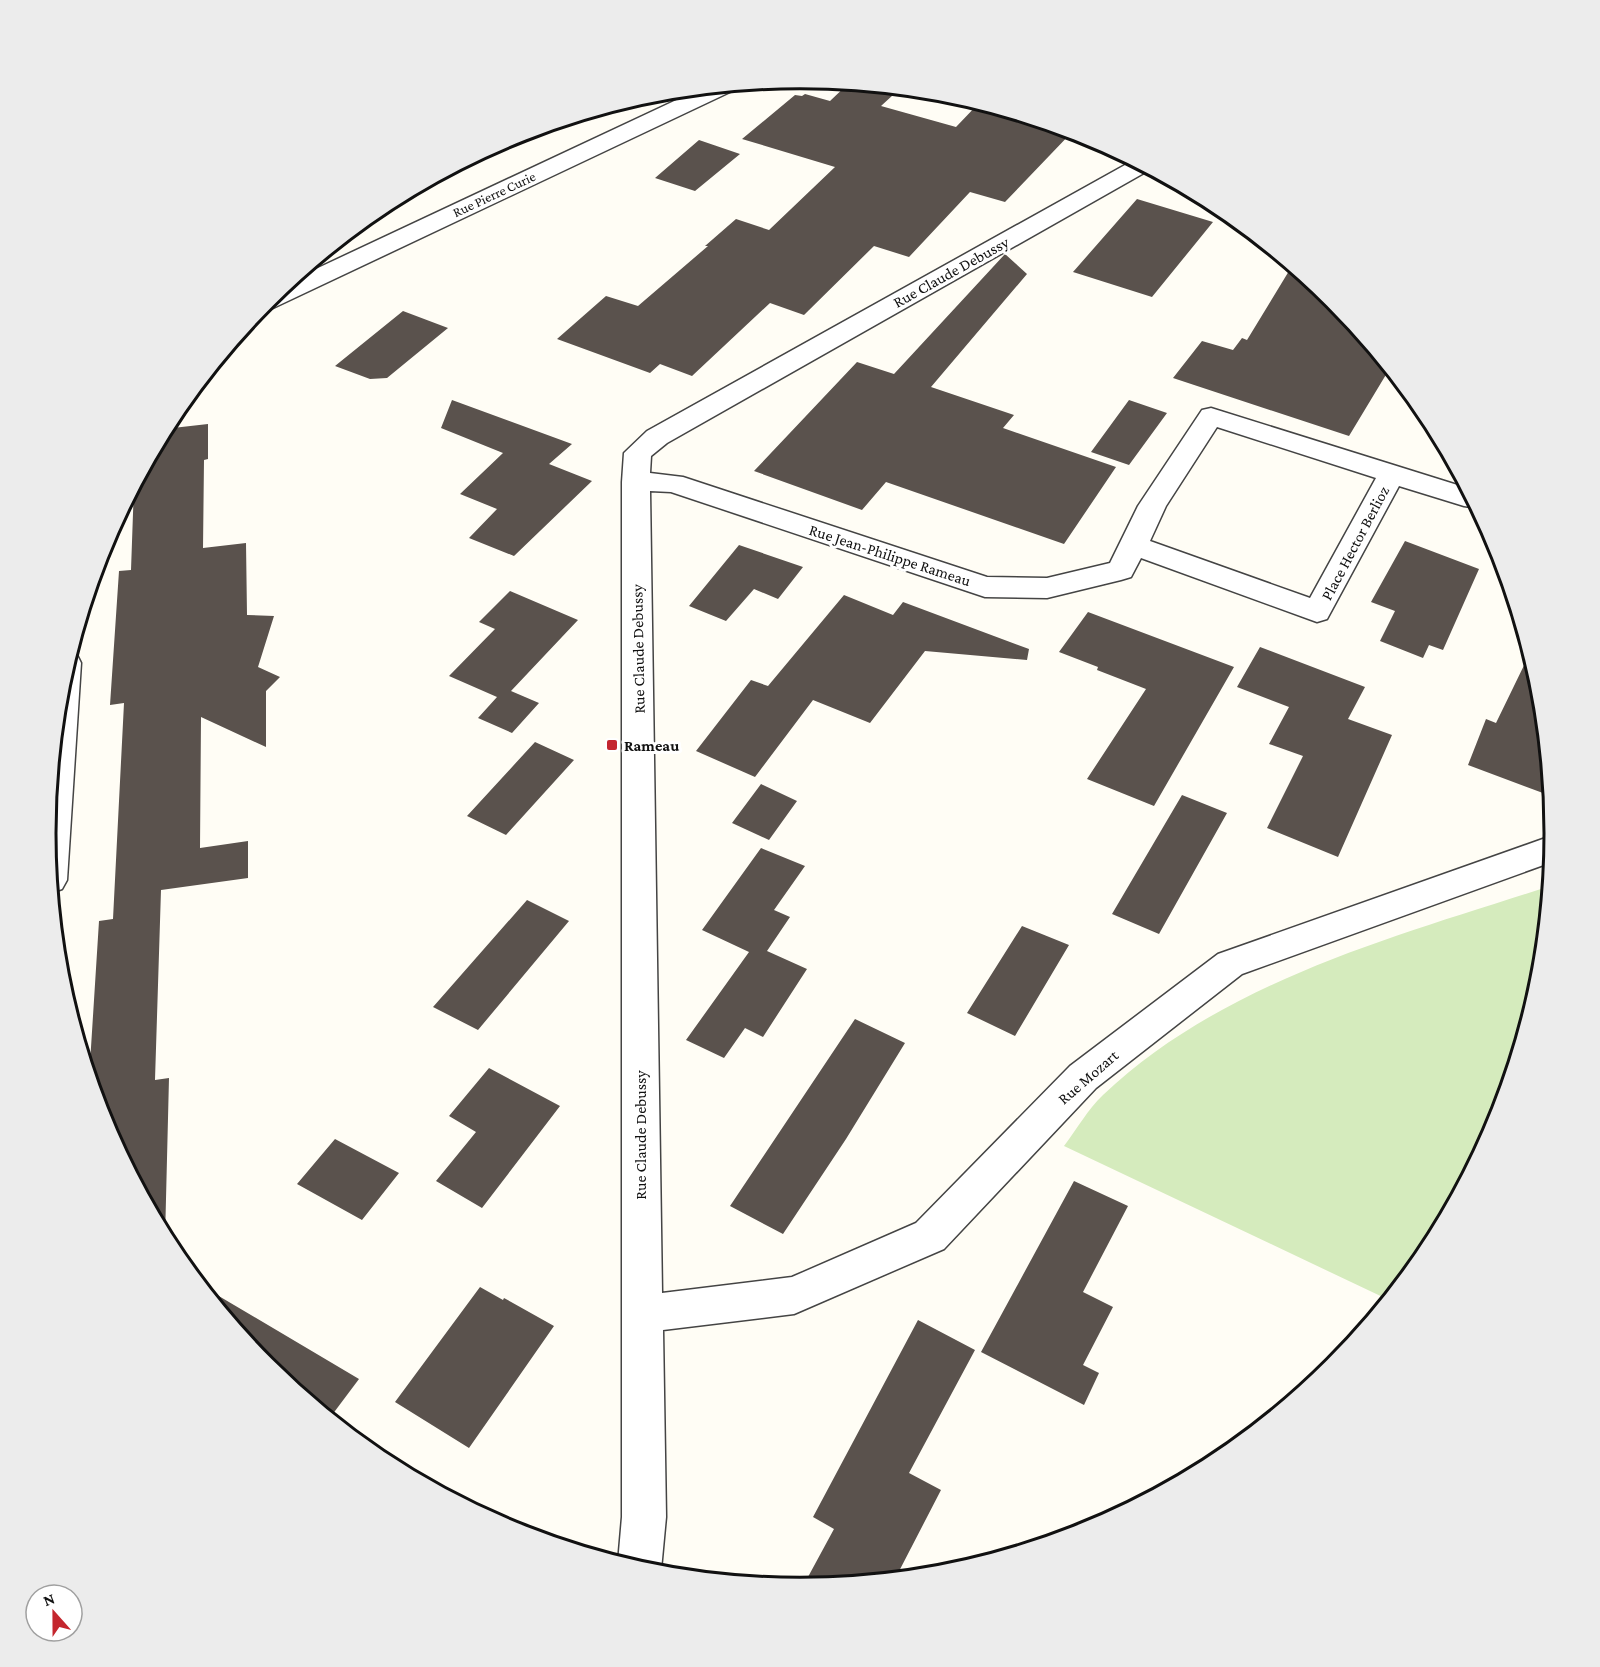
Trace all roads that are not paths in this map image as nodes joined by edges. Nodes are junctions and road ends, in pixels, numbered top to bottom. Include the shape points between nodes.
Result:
1 (705, 95) edge
2 (1135, 169) edge
3 (293, 290) edge
4 (1392, 474) junction
5 (636, 482) junction
6 (1464, 497) edge
7 (1133, 545) junction
8 (1544, 852) edge
9 (643, 1314) junction
10 (640, 1561) edge

1 - 3 street, Rue Pierre Curie
2 - 5 street, Rue Claude Debussy via 657,437 638,453
4 - 6 street
4 - 7 street, Place Hector Berlioz via 1211,416 1152,506
4 - 7 street, Place Hector Berlioz via 1317,612
5 - 7 street, Rue Jean-Philippe Rameau via 673,483 985,587 1047,588 1120,570
5 - 9 street, Rue Claude Debussy
8 - 9 street, Rue Mozart via 1230,964 1083,1077 930,1236 794,1295
9 - 10 street, Rue Claude Debussy via 644,1517

